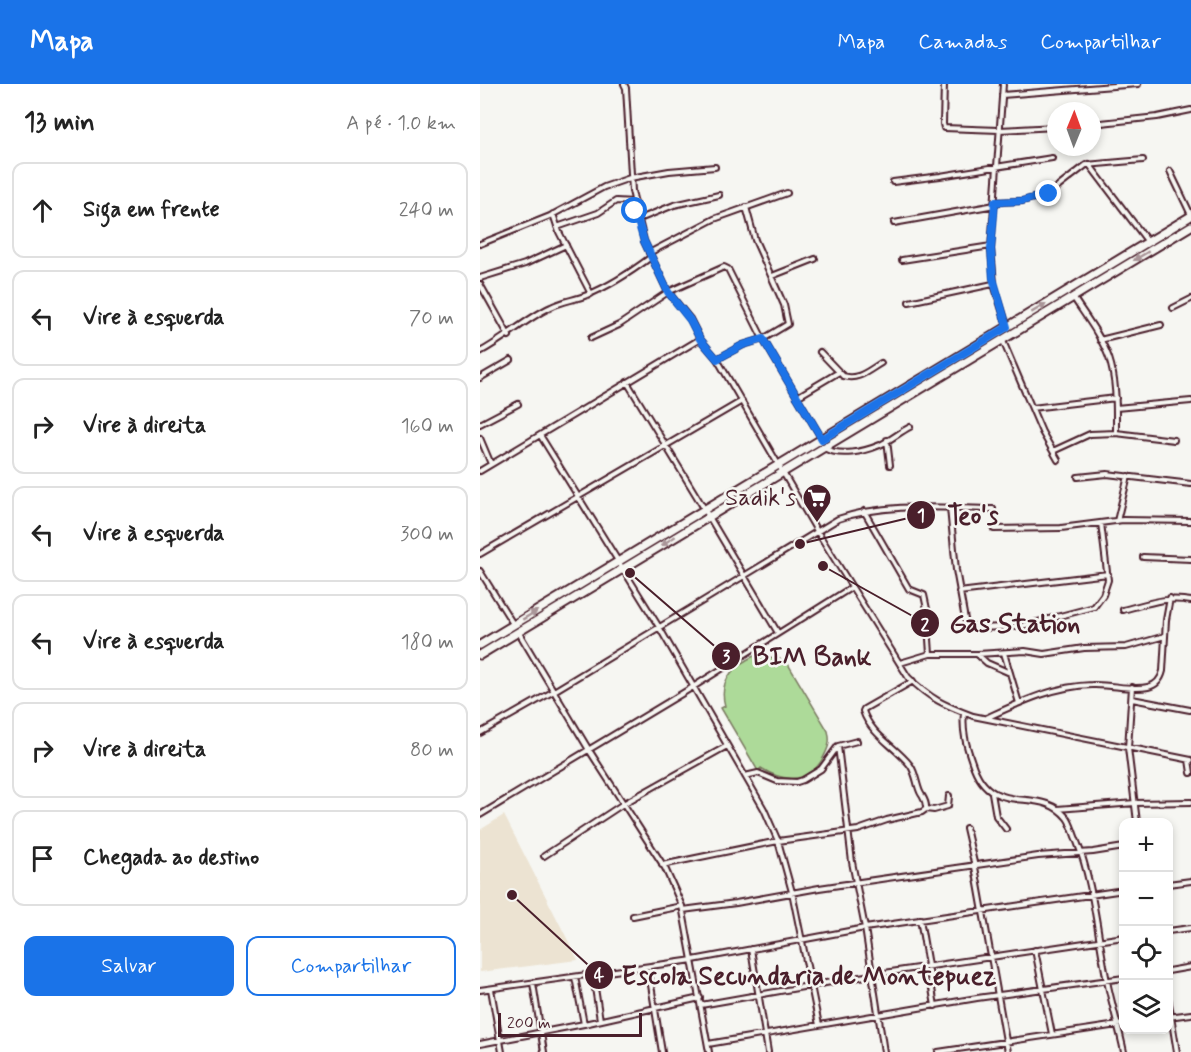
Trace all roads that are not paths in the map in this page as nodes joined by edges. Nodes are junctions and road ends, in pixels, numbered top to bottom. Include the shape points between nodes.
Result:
1 (944, 84) edge
2 (1003, 84) edge
3 (1070, 84) edge
4 (1130, 84) edge
5 (1138, 84) edge
6 (626, 85) edge
7 (1071, 90) junction
8 (1002, 95) junction
9 (1191, 110) edge
10 (1101, 123) edge
11 (1047, 127) edge
12 (999, 130) junction
13 (1052, 158) dead end
14 (1143, 159) dead end
15 (1089, 164) junction
16 (997, 166) junction
17 (715, 167) dead end
18 (1170, 171) dead end
19 (630, 178) junction
20 (894, 182) dead end
21 (787, 193) dead end
22 (719, 195) dead end
23 (634, 202) junction
24 (995, 203) junction
25 (746, 207) junction
26 (553, 214) junction
27 (1191, 215) edge
28 (637, 220) junction
29 (894, 223) dead end
30 (1191, 226) edge
31 (557, 227) junction
32 (1148, 242) junction
33 (480, 244) edge
34 (566, 245) junction
35 (991, 246) junction
36 (650, 255) junction
37 (815, 259) dead end
38 (902, 260) dead end
39 (772, 276) junction
40 (480, 278) edge
41 (480, 284) edge
42 (994, 284) junction
43 (668, 292) junction
44 (591, 294) junction
45 (1073, 297) junction
46 (1191, 299) edge
47 (909, 302) dead end
48 (1173, 308) dead end
49 (1161, 325) dead end
50 (1007, 327) junction
51 (999, 332) junction
52 (1012, 334) junction
53 (509, 336) junction
54 (591, 338) dead end
55 (700, 339) junction
56 (763, 339) junction
57 (1003, 339) junction
58 (1100, 340) junction
59 (480, 352) edge
60 (820, 352) dead end
61 (717, 359) junction
62 (511, 360) dead end
63 (881, 363) dead end
64 (839, 372) junction
65 (480, 378) edge
66 (627, 382) junction
67 (797, 397) junction
68 (1116, 398) junction
69 (742, 401) junction
70 (1191, 401) edge
71 (518, 404) dead end
72 (1032, 408) junction
73 (1116, 408) junction
74 (868, 416) junction
75 (480, 424) edge
76 (910, 427) dead end
77 (1116, 433) junction
78 (540, 435) junction
79 (480, 438) edge
80 (887, 440) junction
81 (1174, 440) dead end
82 (823, 443) junction
83 (665, 447) junction
84 (1053, 451) junction
85 (1058, 460) dead end
86 (491, 464) junction
87 (890, 465) dead end
88 (781, 468) junction
89 (480, 471) edge
90 (1128, 476) junction
91 (1078, 477) dead end
92 (1191, 484) edge
93 (580, 497) junction
94 (950, 508) junction
95 (993, 509) dead end
96 (864, 511) junction
97 (707, 513) junction
98 (1117, 521) junction
99 (1191, 521) edge
100 (1101, 523) junction
101 (994, 530) dead end
102 (817, 531) junction
103 (480, 554) edge
104 (1143, 557) dead end
105 (1191, 559) edge
106 (619, 562) junction
107 (623, 569) junction
108 (480, 571) edge
109 (1108, 574) junction
110 (744, 576) junction
111 (852, 587) junction
112 (959, 592) junction
113 (1170, 598) junction
114 (1191, 601) edge
115 (1123, 610) dead end
116 (659, 627) junction
117 (516, 629) junction
118 (778, 634) junction
119 (1165, 636) junction
120 (480, 645) edge
121 (1004, 653) junction
122 (930, 654) junction
123 (978, 654) junction
124 (480, 655) edge
125 (900, 663) junction
126 (1010, 673) junction
127 (913, 681) junction
128 (693, 687) junction
129 (1132, 687) junction
130 (554, 691) junction
131 (1132, 699) junction
132 (1019, 703) junction
133 (1190, 710) edge
134 (964, 713) junction
135 (986, 719) junction
136 (480, 733) edge
137 (857, 741) dead end
138 (727, 746) junction
139 (838, 746) junction
140 (1128, 748) junction
141 (589, 750) junction
142 (1190, 760) edge
143 (1191, 773) edge
144 (745, 776) junction
145 (992, 793) junction
146 (949, 796) dead end
147 (1191, 802) edge
148 (1135, 803) junction
149 (623, 804) junction
150 (926, 809) junction
151 (1057, 809) junction
152 (480, 815) edge
153 (1137, 818) edge
154 (966, 828) dead end
155 (1006, 829) dead end
156 (847, 831) junction
157 (778, 842) junction
158 (1119, 848) edge
159 (1082, 853) junction
160 (544, 856) dead end
161 (662, 865) junction
162 (975, 867) junction
163 (1191, 881) edge
164 (856, 882) junction
165 (1173, 883) edge
166 (1119, 891) edge
167 (792, 892) junction
168 (1091, 895) junction
169 (682, 908) junction
170 (982, 910) junction
171 (633, 916) dead end
172 (920, 920) junction
173 (866, 928) junction
174 (1191, 928) edge
175 (1173, 930) edge
176 (1119, 938) edge
177 (803, 939) junction
178 (1099, 940) junction
179 (750, 948) junction
180 (1035, 950) junction
181 (991, 957) junction
182 (693, 960) junction
183 (928, 966) junction
184 (648, 967) junction
185 (1191, 967) edge
186 (1173, 970) edge
187 (593, 975) junction
188 (871, 975) junction
189 (575, 977) junction
190 (1119, 979) edge
191 (1107, 981) junction
192 (533, 983) junction
193 (812, 985) junction
194 (491, 989) junction
195 (480, 990) edge
196 (1043, 990) junction
197 (759, 995) junction
198 (998, 996) junction
199 (700, 998) junction
200 (701, 1005) junction
201 (935, 1006) junction
202 (656, 1008) junction
203 (1191, 1014) edge
204 (878, 1015) junction
205 (1173, 1016) edge
206 (1119, 1018) edge
207 (600, 1020) junction
208 (584, 1024) junction
209 (1119, 1024) edge
210 (819, 1025) junction
211 (1173, 1031) edge
212 (541, 1033) junction
213 (1052, 1034) junction
214 (1122, 1034) edge
215 (765, 1035) junction
216 (500, 1040) junction
217 (1006, 1042) junction
218 (480, 1044) edge
219 (708, 1044) junction
220 (502, 1052) edge
221 (544, 1052) edge
222 (662, 1052) edge
223 (709, 1052) edge
224 (768, 1052) edge
225 (884, 1052) edge
226 (938, 1052) edge
227 (1008, 1052) edge
228 (1124, 1052) edge
229 (1177, 1052) edge

1 - 12 street via 944,128
2 - 8 street
3 - 7 street
4 - 5 street
4 - 7 street
6 - 19 street
7 - 8 street
8 - 12 street
9 - 10 street
11 - 12 street
12 - 16 street
13 - 16 street
14 - 15 street
15 - 24 street via 1049,194
15 - 32 street
16 - 20 street
16 - 24 street
17 - 19 street
18 - 27 street
19 - 23 street
19 - 26 street
21 - 25 street
22 - 28 street via 674,205
23 - 28 street
23 - 31 street via 616,201 598,213
24 - 29 street
24 - 35 street
25 - 36 street via 714,219
25 - 39 street via 755,240
26 - 31 street
26 - 33 street
27 - 32 main road
28 - 36 street
30 -> 45 main road
31 - 34 street
50 -> 32 main road
34 - 40 street via 525,264
34 - 44 street
35 - 38 street
35 - 42 street
36 - 43 street
36 - 44 street via 625,276
37 - 39 street
39 - 56 street via 788,324
41 - 53 street
42 - 47 street
42 - 50 street
43 - 54 street via 619,325
43 - 55 street
43 - 56 street via 720,268 728,269
44 - 53 street via 552,306
45 - 52 main road
45 - 58 street
46 - 48 street
49 - 58 street
50 - 51 main road
50 - 52 street
51 - 57 street
51 - 74 main road
52 - 57 main road
53 - 59 street
55 - 61 street
55 - 66 street
56 - 61 street
56 - 67 street
57 - 72 street
57 - 74 main road
58 - 68 street via 1109,359
60 - 64 street
61 - 69 street
62 - 65 street
63 - 64 street via 855,378
64 - 67 street
66 - 78 street
66 - 83 street
67 - 82 street
68 - 72 street
68 - 73 street
69 - 83 street
69 - 88 street
70 - 73 street
71 - 75 street
72 - 84 street
73 - 77 street
74 - 82 main road
76 - 80 street
77 - 81 street
77 - 84 street via 1089,434
78 - 86 street
78 - 93 street
79 - 86 street
80 - 82 street via 844,453 835,453
80 - 87 street
82 - 88 main road
83 - 93 street
83 - 97 street
84 - 85 street
86 - 89 street
88 - 97 main road
88 - 102 street
90 - 91 street
90 - 92 street
90 - 98 street
93 - 103 street
93 - 106 street
94 - 95 street
94 - 96 street
94 - 112 street
96 - 102 street
96 - 122 street via 909,589 924,595
97 - 106 main road
97 -> 107 main road
97 - 110 street
98 - 99 street
98 - 100 street
100 - 101 street
100 - 109 street
102 - 110 street
102 - 111 street
104 - 105 street
106 - 107 street
117 -> 106 main road
107 - 116 street
107 - 117 main road
108 - 117 street
109 - 112 street
109 - 112 street via 1103,596 1094,607 1022,626 966,625
110 - 116 street
110 - 118 street
111 - 118 street
111 - 125 street
113 - 114 street
113 - 115 street
113 - 119 street
116 - 128 street
116 - 130 street
117 - 120 main road
117 - 124 main road
117 - 130 street
118 - 128 street
119 - 121 street via 1126,647
119 - 129 street via 1161,679 1151,687
121 - 123 street
121 - 126 street
122 - 123 street
122 - 125 street
123 - 126 street via 987,663
125 - 127 street
126 - 132 street
127 - 134 street via 925,694
127 - 150 street via 863,711 878,735 910,764
128 - 138 street
128 - 141 street
129 - 131 street
129 - 132 street via 1062,688
130 - 136 street
130 - 141 street
131 - 133 street
131 - 140 street
132 - 135 street
134 - 135 street
134 - 145 street via 964,737 975,772
135 - 140 street
137 - 139 street
138 - 144 street
138 - 149 street
139 - 144 street via 821,769 797,782 758,773
139 - 156 street
140 - 142 street
140 - 148 street
141 - 149 street
141 - 152 street
142 - 143 street
144 - 157 street
145 - 151 street
145 - 155 street via 996,816
146 - 150 street via 948,806
147 - 148 street
148 - 151 street
148 - 153 street
149 - 160 street
149 - 161 street
150 - 156 street
151 - 159 street via 1067,818
154 - 162 street
156 - 157 street
156 - 164 street
157 - 161 street
157 - 167 street
158 - 159 street
159 - 162 street
159 - 168 street
161 - 169 street
162 - 164 street
162 - 170 street
163 - 165 street
164 - 167 street
164 - 173 street
166 - 168 street
167 - 169 street via 759,900
167 - 177 street
168 - 170 street
168 - 178 street
169 - 171 street
169 - 182 street
170 - 172 street
170 - 181 street
172 - 173 street
172 - 183 street
173 - 177 street
173 - 188 street
174 - 175 street
176 - 178 street
177 - 179 street
177 - 193 street
178 - 180 street
178 - 191 street
179 - 182 street
179 - 197 street
180 - 181 street
180 - 196 street
181 - 183 street
181 - 198 street
182 - 184 street
182 - 199 street
183 - 188 street
183 - 201 street
184 - 187 street
184 - 202 street
185 - 186 street
187 - 189 street
187 - 207 street
188 - 193 street
188 - 204 street
189 - 192 street
189 - 208 street
190 - 191 street
191 - 196 street
191 - 206 street
192 - 194 street
192 - 212 street
193 - 197 street
193 - 210 street
194 - 195 street
194 - 216 street
196 - 198 street
196 - 213 street
197 - 200 street
197 - 215 street
198 - 201 street
198 - 217 street
199 - 200 street
199 - 202 street
200 - 219 street
201 - 204 street
202 - 207 street
202 - 222 street
203 - 205 street
204 - 210 street
204 - 225 street
207 - 208 street
208 - 212 street
209 - 213 street
210 - 215 street
211 - 229 street
212 - 216 street
212 - 221 street
213 - 217 street
214 - 228 street
215 - 219 street
215 - 224 street
216 - 218 street
216 - 220 street
217 - 226 street
217 - 227 street
219 - 223 street

